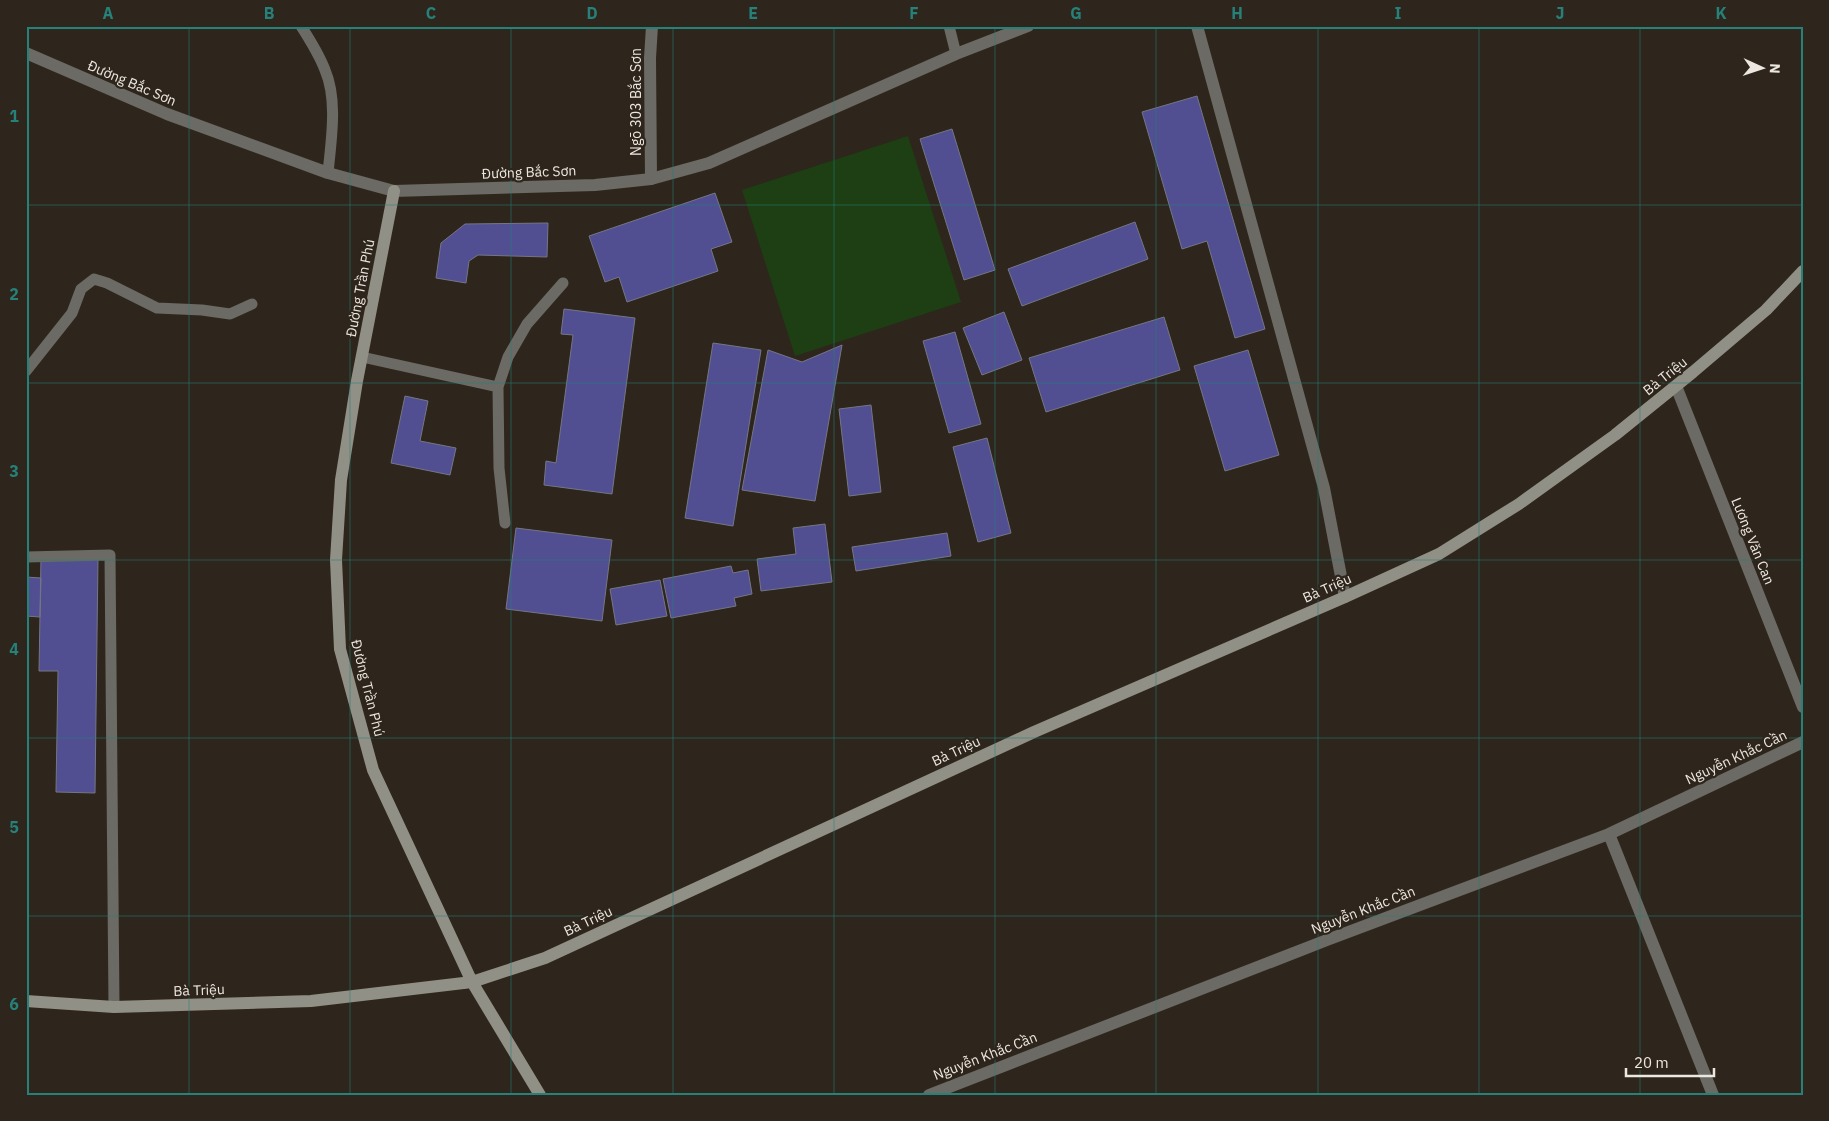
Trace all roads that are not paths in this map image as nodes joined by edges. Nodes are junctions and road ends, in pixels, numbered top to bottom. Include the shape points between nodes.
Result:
1 (300, 26) edge
2 (652, 26) edge
3 (949, 26) edge
4 (1028, 26) edge
5 (1197, 26) edge
6 (26, 53) edge
7 (956, 54) junction
8 (328, 173) junction
9 (651, 179) junction
10 (394, 191) junction
11 (1803, 271) edge
12 (563, 283) dead end
13 (252, 304) dead end
14 (362, 357) junction
15 (26, 371) edge
16 (1676, 386) junction
17 (498, 387) junction
18 (505, 523) dead end
19 (26, 557) edge
20 (1345, 597) junction
21 (1803, 707) edge
22 (1803, 742) edge
23 (1609, 834) junction
24 (472, 982) junction
25 (26, 1001) edge
26 (114, 1007) junction
27 (540, 1095) edge
28 (929, 1095) edge
29 (1713, 1095) edge

1 - 8 lane via 326,72 330,90 333,119
2 - 9 street, Ngõ 303 Bắc Sơn
3 - 7 lane
4 - 7 street, Đường Bắc Sơn
5 - 20 street via 1324,488
6 - 8 street, Đường Bắc Sơn via 167,114
7 - 9 street, Đường Bắc Sơn via 709,163
8 - 10 street, Đường Bắc Sơn
9 - 10 street, Đường Bắc Sơn via 595,185
10 - 14 main road, Đường Trần Phú
11 - 16 main road, Bà Triệu via 1766,310
12 - 17 lane via 527,324 508,356
13 - 15 lane via 230,314 157,308 107,282 94,279 81,289 72,313
14 - 17 lane
14 - 24 main road, Đường Trần Phú via 340,490 336,560 340,649 373,770
16 - 20 main road, Bà Triệu via 1615,435 1511,509 1439,554
16 - 21 street, Lương Văn Can
17 - 18 lane via 499,468
19 - 26 lane via 110,554
20 - 24 main road, Bà Triệu via 1034,732 545,958
22 - 23 street, Nguyễn Khắc Cần
23 - 28 street, Nguyễn Khắc Cần via 1336,936
23 - 29 street
24 - 26 main road, Bà Triệu via 311,1001
24 - 27 main road, Đường Trần Phú
25 - 26 main road, Bà Triệu

